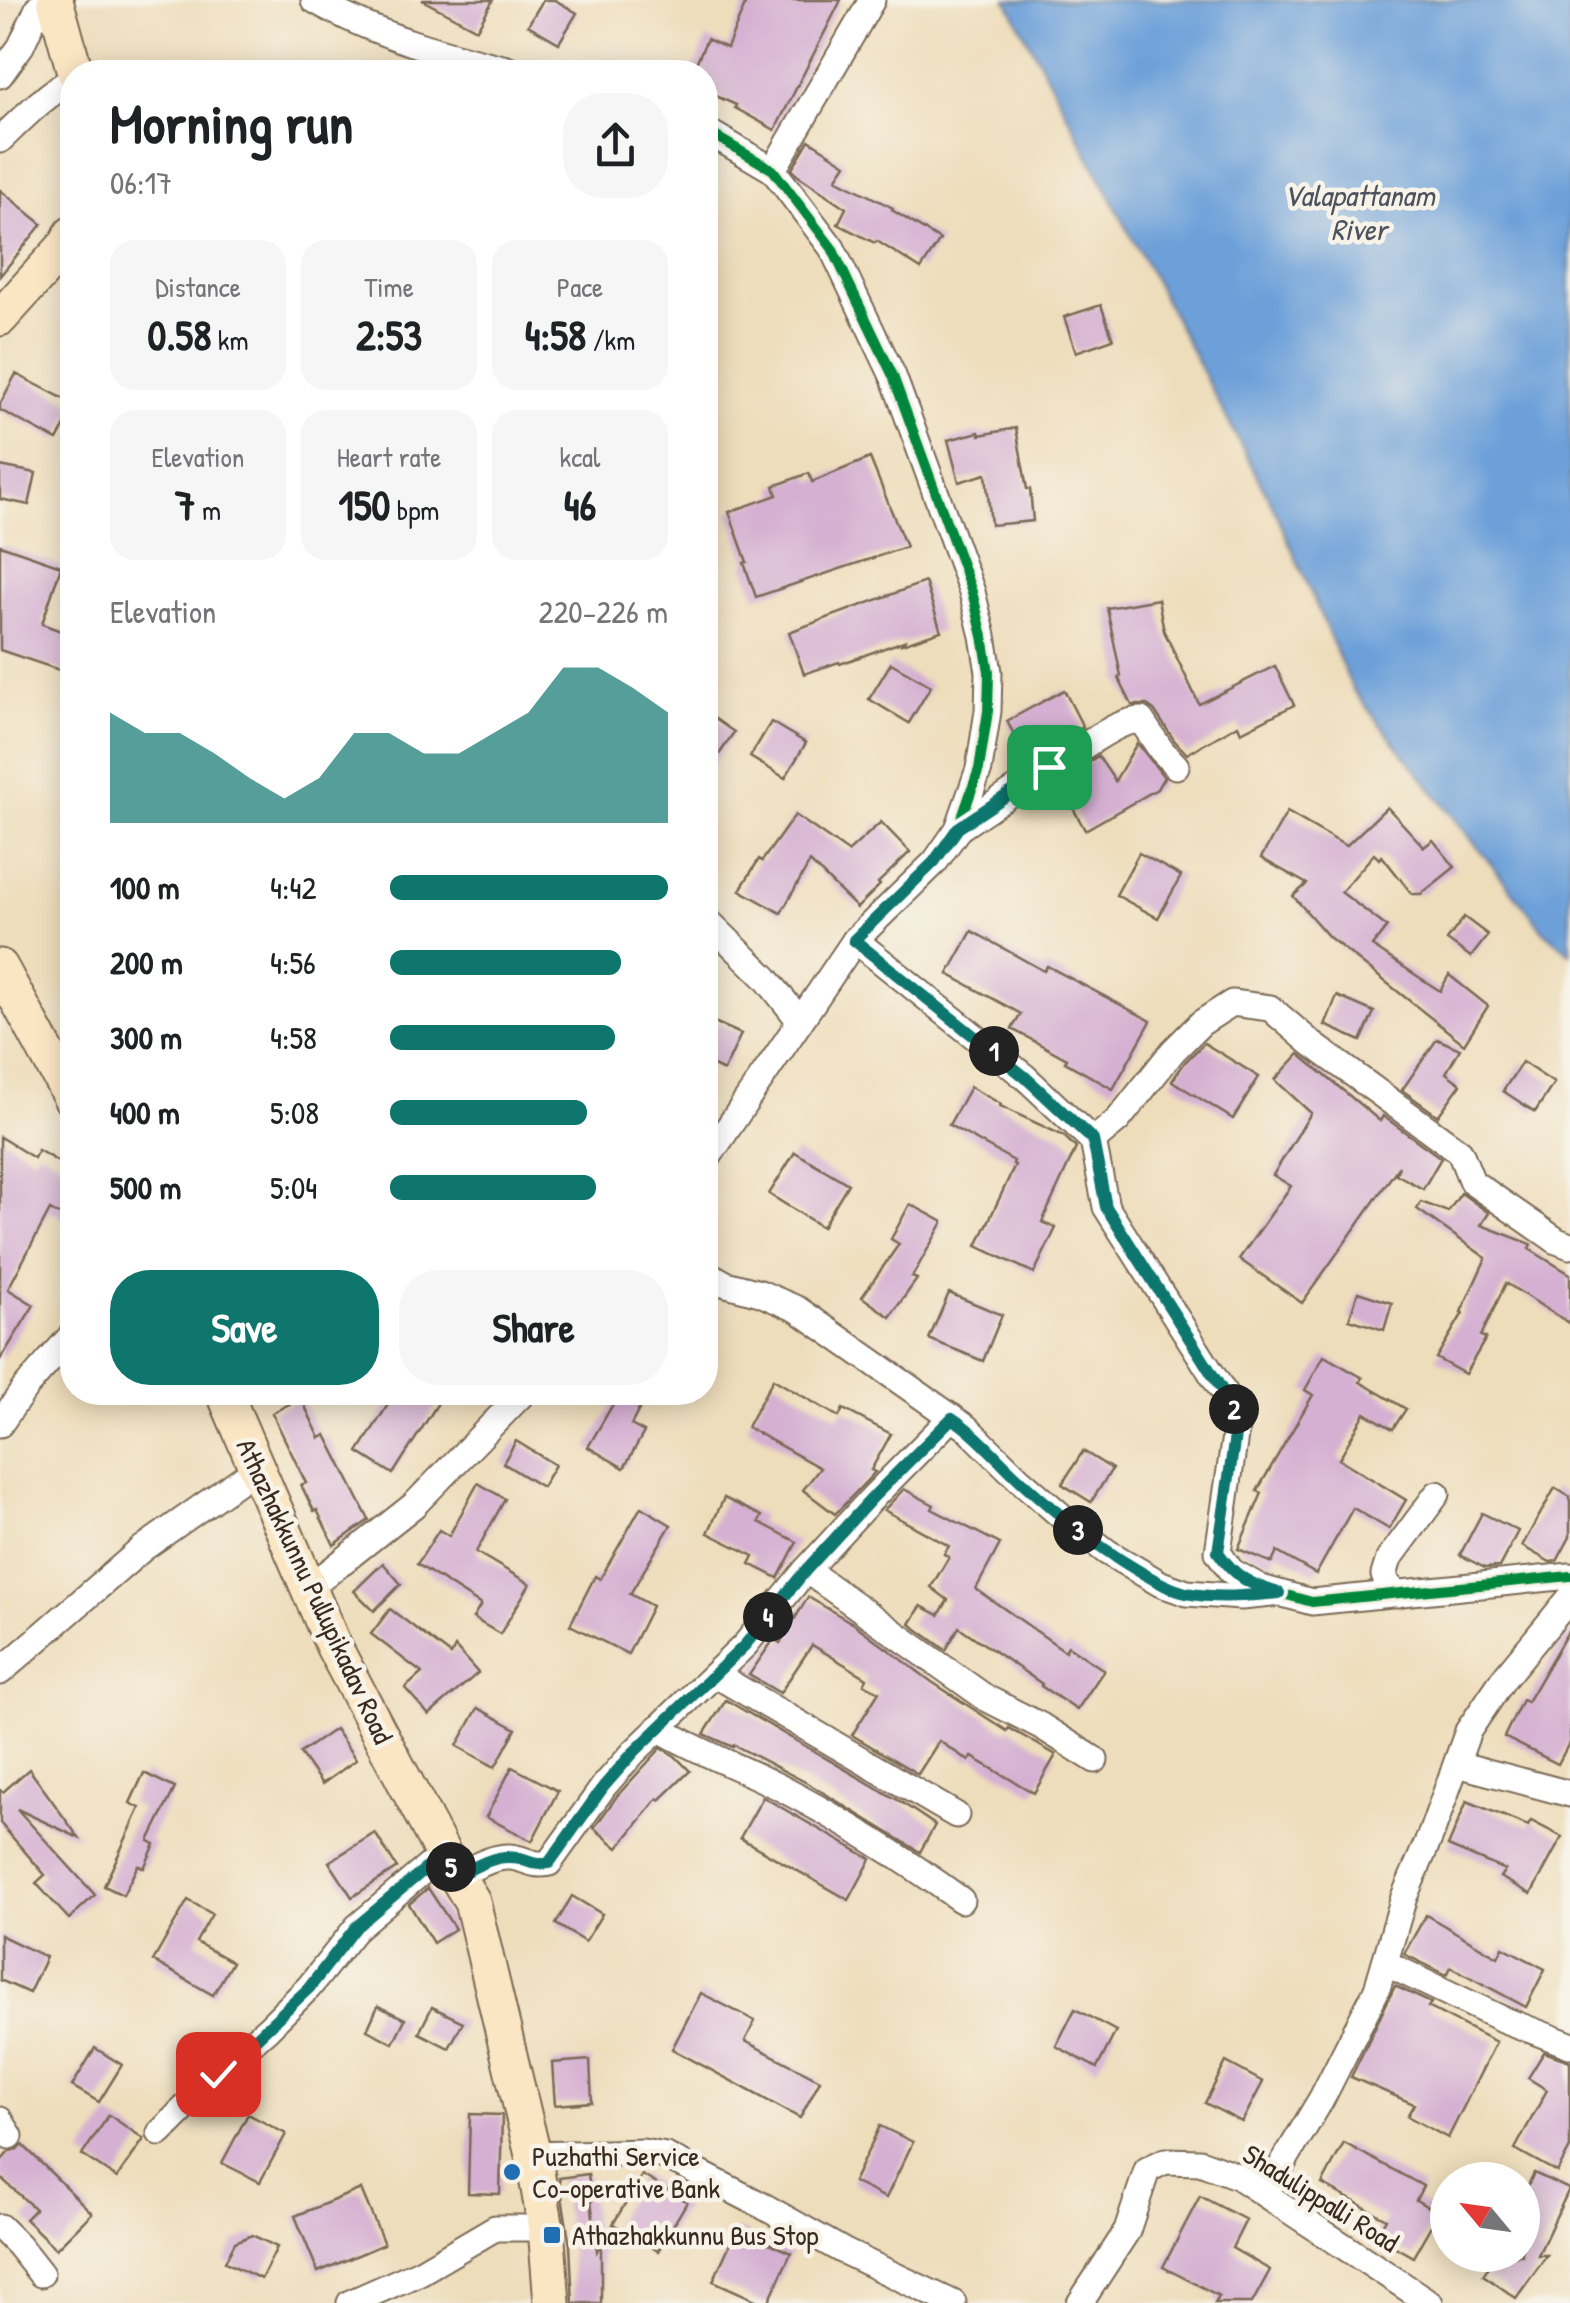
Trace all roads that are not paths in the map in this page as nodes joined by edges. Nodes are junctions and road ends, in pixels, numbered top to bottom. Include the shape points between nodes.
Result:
1 (53, 0) edge
2 (314, 0) edge
3 (872, 0) edge
4 (71, 60) edge
5 (471, 60) edge
6 (0, 74) edge
7 (60, 86) edge
8 (718, 138) edge
9 (0, 140) edge
10 (773, 170) junction
11 (60, 253) edge
12 (0, 318) edge
13 (1176, 766) dead end
14 (958, 828) junction
15 (718, 931) edge
16 (854, 940) junction
17 (0, 967) edge
18 (800, 1021) junction
19 (60, 1072) edge
20 (1093, 1140) junction
21 (718, 1143) edge
22 (1570, 1246) edge
23 (718, 1279) edge
24 (60, 1347) edge
25 (5, 1403) edge
26 (230, 1405) edge
27 (511, 1405) edge
28 (952, 1418) junction
29 (257, 1468) junction
30 (1437, 1494) dead end
31 (806, 1570) junction
32 (1570, 1576) edge
33 (309, 1588) junction
34 (1279, 1593) junction
35 (1398, 1594) junction
36 (1570, 1598) edge
37 (0, 1672) edge
38 (716, 1675) junction
39 (658, 1728) junction
40 (1095, 1760) dead end
41 (1457, 1764) junction
42 (1570, 1794) edge
43 (956, 1816) dead end
44 (450, 1865) junction
45 (962, 1900) dead end
46 (1384, 1963) junction
47 (1570, 2045) edge
48 (160, 2133) dead end
49 (533, 2155) junction
50 (1265, 2193) junction
51 (0, 2227) edge
52 (546, 2228) junction
53 (40, 2274) dead end
54 (350, 2303) edge
55 (552, 2303) edge
56 (952, 2303) edge
57 (1080, 2303) edge
58 (1430, 2303) edge

1 - 4 main road
1 - 6 street via 39,6
2 - 5 street via 358,24
3 - 10 street
7 - 9 street
8 - 10 street
10 - 14 street via 832,248 893,376 972,592 989,672 988,712 979,769
11 - 12 main road
13 - 14 street via 1141,720 1131,720
14 - 16 street via 934,862
15 - 18 street
16 - 18 street
16 - 20 street
17 - 19 main road
18 - 21 street
20 - 22 street via 1200,1023 1232,1003 1270,1008 1460,1152 1472,1182
20 - 34 street via 1106,1207 1238,1415 1218,1552 1231,1571
23 - 28 street via 797,1309
24 - 25 street
26 - 29 main road, Athazhakkunnu Pullupikadav Road
27 - 33 street via 414,1505
28 - 31 street
28 - 34 street via 1066,1521 1161,1584 1223,1596
29 - 33 main road, Athazhakkunnu Pullupikadav Road
29 - 37 street via 142,1548
30 - 35 street via 1389,1559 1384,1575
31 - 38 street
31 - 40 street via 986,1698
32 - 35 street
33 - 44 main road, Athazhakkunnu Pullupikadav Road
34 - 35 street via 1312,1602
36 - 41 street via 1504,1678 1468,1732
38 - 39 street
38 - 43 street
39 - 44 street via 604,1786 549,1863 510,1857
39 - 45 street via 860,1833
41 - 42 street
41 - 46 street
44 - 48 street via 356,1927 309,1988
44 - 49 main road, Athazhakkunnu Pullupikadav Road via 472,1901
46 - 47 street
46 - 50 street via 1322,2098
49 - 52 main road, Athazhakkunnu Pullupikadav Road
49 - 56 street via 666,2156
50 - 57 street, Shadulippalli Road via 1200,2162 1165,2160 1147,2170 1127,2231
50 - 58 street, Shadulippalli Road
51 - 53 street
52 - 54 street via 495,2228
52 - 55 main road, Athazhakkunnu Pullupikadav Road

